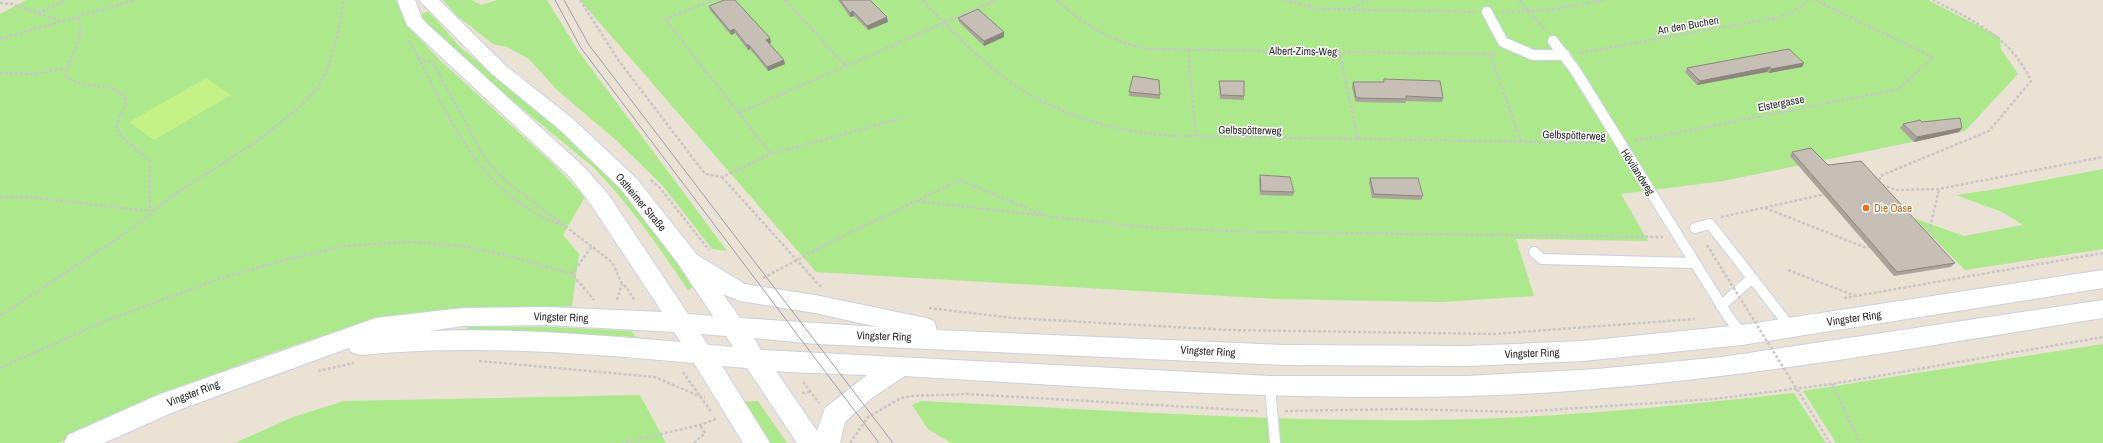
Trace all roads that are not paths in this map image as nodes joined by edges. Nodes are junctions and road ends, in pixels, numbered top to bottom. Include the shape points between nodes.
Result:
1 (432, 4) edge
2 (410, 9) edge
3 (1487, 12) road end
4 (1553, 41) road end
5 (1565, 55) junction
6 (1695, 228) dead end
7 (1534, 252) dead end
8 (685, 256) junction
9 (1694, 263) junction
10 (1752, 278) junction
11 (2103, 279) edge
12 (1721, 306) junction
13 (2103, 309) edge
14 (681, 322) junction
15 (731, 326) junction
16 (1791, 328) junction
17 (1742, 335) junction
18 (984, 340) junction
19 (703, 355) junction
20 (753, 360) junction
21 (313, 361) junction
22 (901, 366) junction
23 (1270, 386) junction
24 (77, 443) edge
25 (757, 443) edge
26 (811, 443) edge
27 (828, 443) edge
28 (1275, 443) edge

1 - 2 main road via 423,11
1 - 8 main road, Ostheimer Straße via 499,70 566,124 629,184
2 - 14 main road via 430,37 578,173 600,200
3 - 5 lane via 1502,42 1533,55
4 - 5 lane, Hövilandweg
5 - 9 lane, Hövilandweg
6 - 10 lane via 1710,224
7 - 9 lane via 1542,259
8 - 15 main road, Ostheimer Straße
8 - 18 main road via 718,280 740,292 815,304
9 - 12 lane, Hövilandweg
10 - 12 lane
10 - 16 lane
11 - 16 main road, Vingster Ring
12 - 17 lane, Hövilandweg
13 - 23 main road, Vingster Ring via 1699,370 1467,386
14 - 15 main road, Vingster Ring
14 - 19 main road
14 - 21 main road, Vingster Ring via 547,316 463,317 376,328
15 - 18 main road, Vingster Ring via 817,334
15 - 20 main road, Ostheimer Straße
16 - 17 main road, Vingster Ring
17 - 18 main road, Vingster Ring via 1583,351 1466,356 1284,355
19 - 20 main road, Vingster Ring
19 - 21 main road, Vingster Ring via 626,347 470,339 390,342
19 - 25 main road
20 - 22 main road, Vingster Ring
20 - 26 main road, Ostheimer Straße
21 - 24 main road, Vingster Ring via 167,403
22 - 23 main road, Vingster Ring
22 - 27 main road via 864,390 834,416
23 - 28 lane

